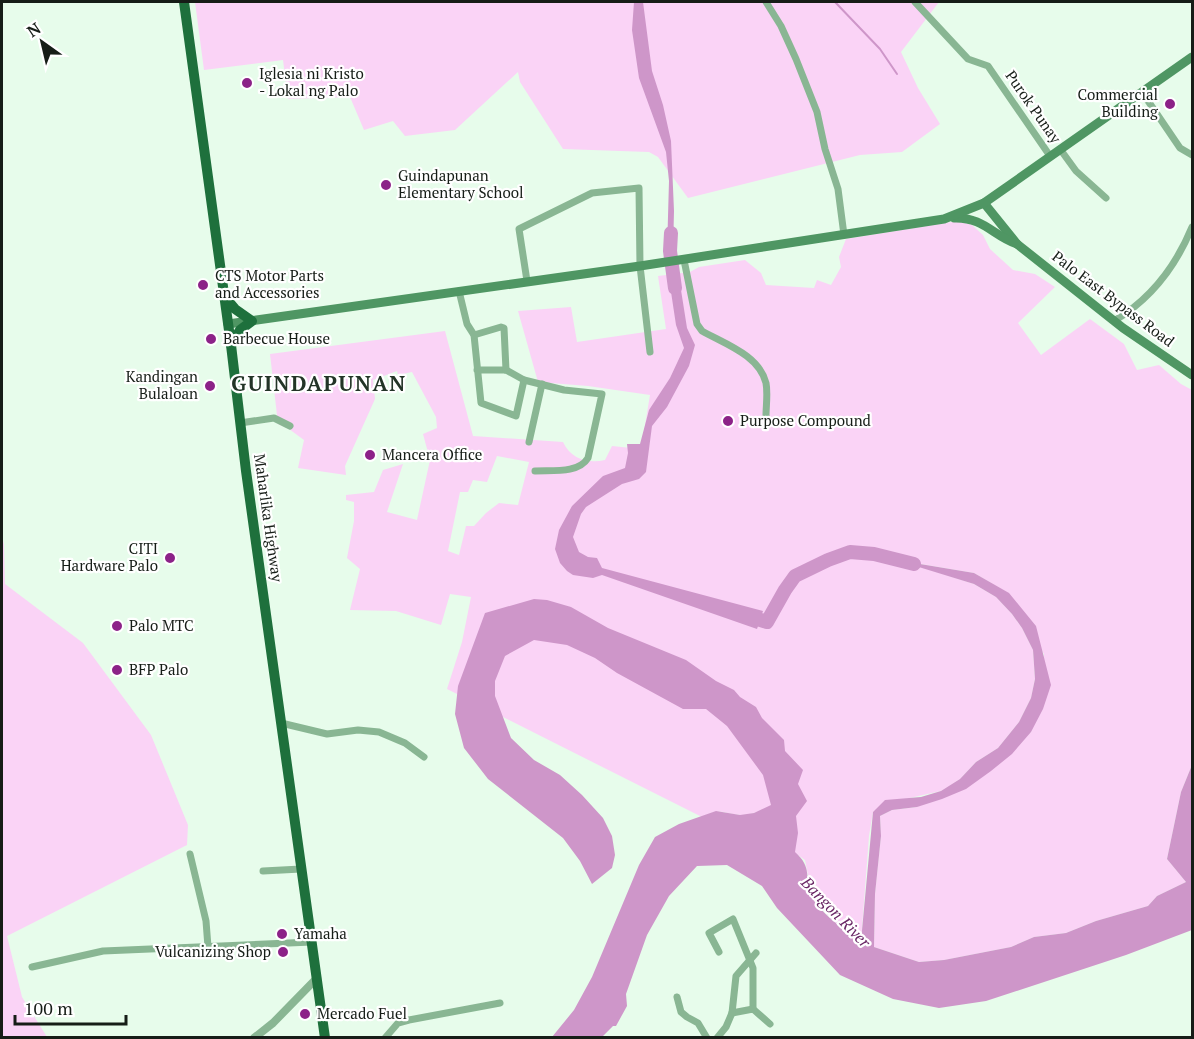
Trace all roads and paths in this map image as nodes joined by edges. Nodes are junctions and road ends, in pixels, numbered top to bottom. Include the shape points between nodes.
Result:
1 (184, 2) edge
2 (766, 2) edge
3 (915, 2) edge
4 (1192, 57) edge
5 (1142, 92) junction
6 (1060, 149) junction
7 (1192, 155) edge
8 (1050, 156) junction
9 (1106, 198) dead end
10 (984, 202) junction
11 (971, 209) junction
12 (944, 219) junction
13 (979, 222) junction
14 (1192, 226) edge
15 (844, 236) junction
16 (1017, 244) junction
17 (681, 260) junction
18 (640, 266) junction
19 (527, 281) junction
20 (459, 291) junction
21 (224, 296) junction
22 (252, 321) junction
23 (1114, 321) junction
24 (228, 324) junction
25 (474, 335) junction
26 (231, 345) junction
27 (650, 352) dead end
28 (477, 370) junction
29 (506, 370) junction
30 (1192, 375) edge
31 (524, 380) junction
32 (542, 384) junction
33 (766, 416) dead end
34 (240, 423) junction
35 (290, 426) dead end
36 (529, 442) dead end
37 (535, 471) dead end
38 (281, 723) junction
39 (424, 757) dead end
40 (190, 854) dead end
41 (302, 868) junction
42 (263, 871) dead end
43 (312, 942) junction
44 (208, 947) junction
45 (719, 952) dead end
46 (753, 956) junction
47 (32, 967) dead end
48 (317, 978) junction
49 (677, 997) dead end
50 (500, 1002) dead end
51 (753, 1009) junction
52 (732, 1013) junction
53 (770, 1024) dead end
54 (254, 1038) edge
55 (325, 1038) edge
56 (385, 1038) edge
57 (707, 1038) edge
58 (717, 1038) edge

1 - 21 highway, Maharlika Highway
2 - 15 street via 781,26 818,112 838,189
3 - 8 street, Purok Punay via 968,59 988,66
4 - 5 main road
5 - 6 main road
5 - 7 street via 1180,148
6 - 8 main road
6 - 9 street via 1076,171
8 - 10 main road
10 - 11 main road
10 - 16 main road, Palo East Bypass Road
11 - 12 main road
11 - 13 main road, Palo East Bypass Road via 969,215
12 - 13 main road, Palo East Bypass Road
12 - 15 main road
13 - 16 main road, Palo East Bypass Road
14 - 23 street via 1157,288
15 - 17 main road
16 - 23 main road, Palo East Bypass Road
17 - 18 main road
17 - 33 street via 702,331 748,356 760,369 766,384
18 - 19 main road
18 - 19 street via 639,188 592,193 519,229
18 - 27 street
19 - 20 main road
20 - 22 main road
20 - 25 street via 467,324
21 - 22 highway
21 - 24 highway, Maharlika Highway
22 - 24 main road
22 - 26 highway via 240,330
23 - 30 main road, Palo East Bypass Road
24 - 26 highway, Maharlika Highway
25 - 28 street
25 - 29 street via 504,328
26 - 34 highway, Maharlika Highway
28 - 29 street
28 - 31 street via 481,403 516,416
29 - 31 street
31 - 32 street
32 - 36 street
32 - 37 street via 602,394 584,465
34 - 35 street via 274,418
34 - 38 highway, Maharlika Highway
38 - 39 street via 327,734 379,732 405,743
38 - 41 highway, Maharlika Highway
40 - 44 street
41 - 42 street
41 - 43 highway, Maharlika Highway
43 - 44 street
43 - 48 highway, Maharlika Highway
44 - 47 street via 103,951
45 - 46 street via 709,933 733,919
46 - 51 street
46 - 52 street via 736,976
48 - 54 street
48 - 55 highway, Maharlika Highway
49 - 57 street via 681,1012 698,1023
50 - 56 street via 398,1023
51 - 52 street
51 - 53 street
52 - 58 street

